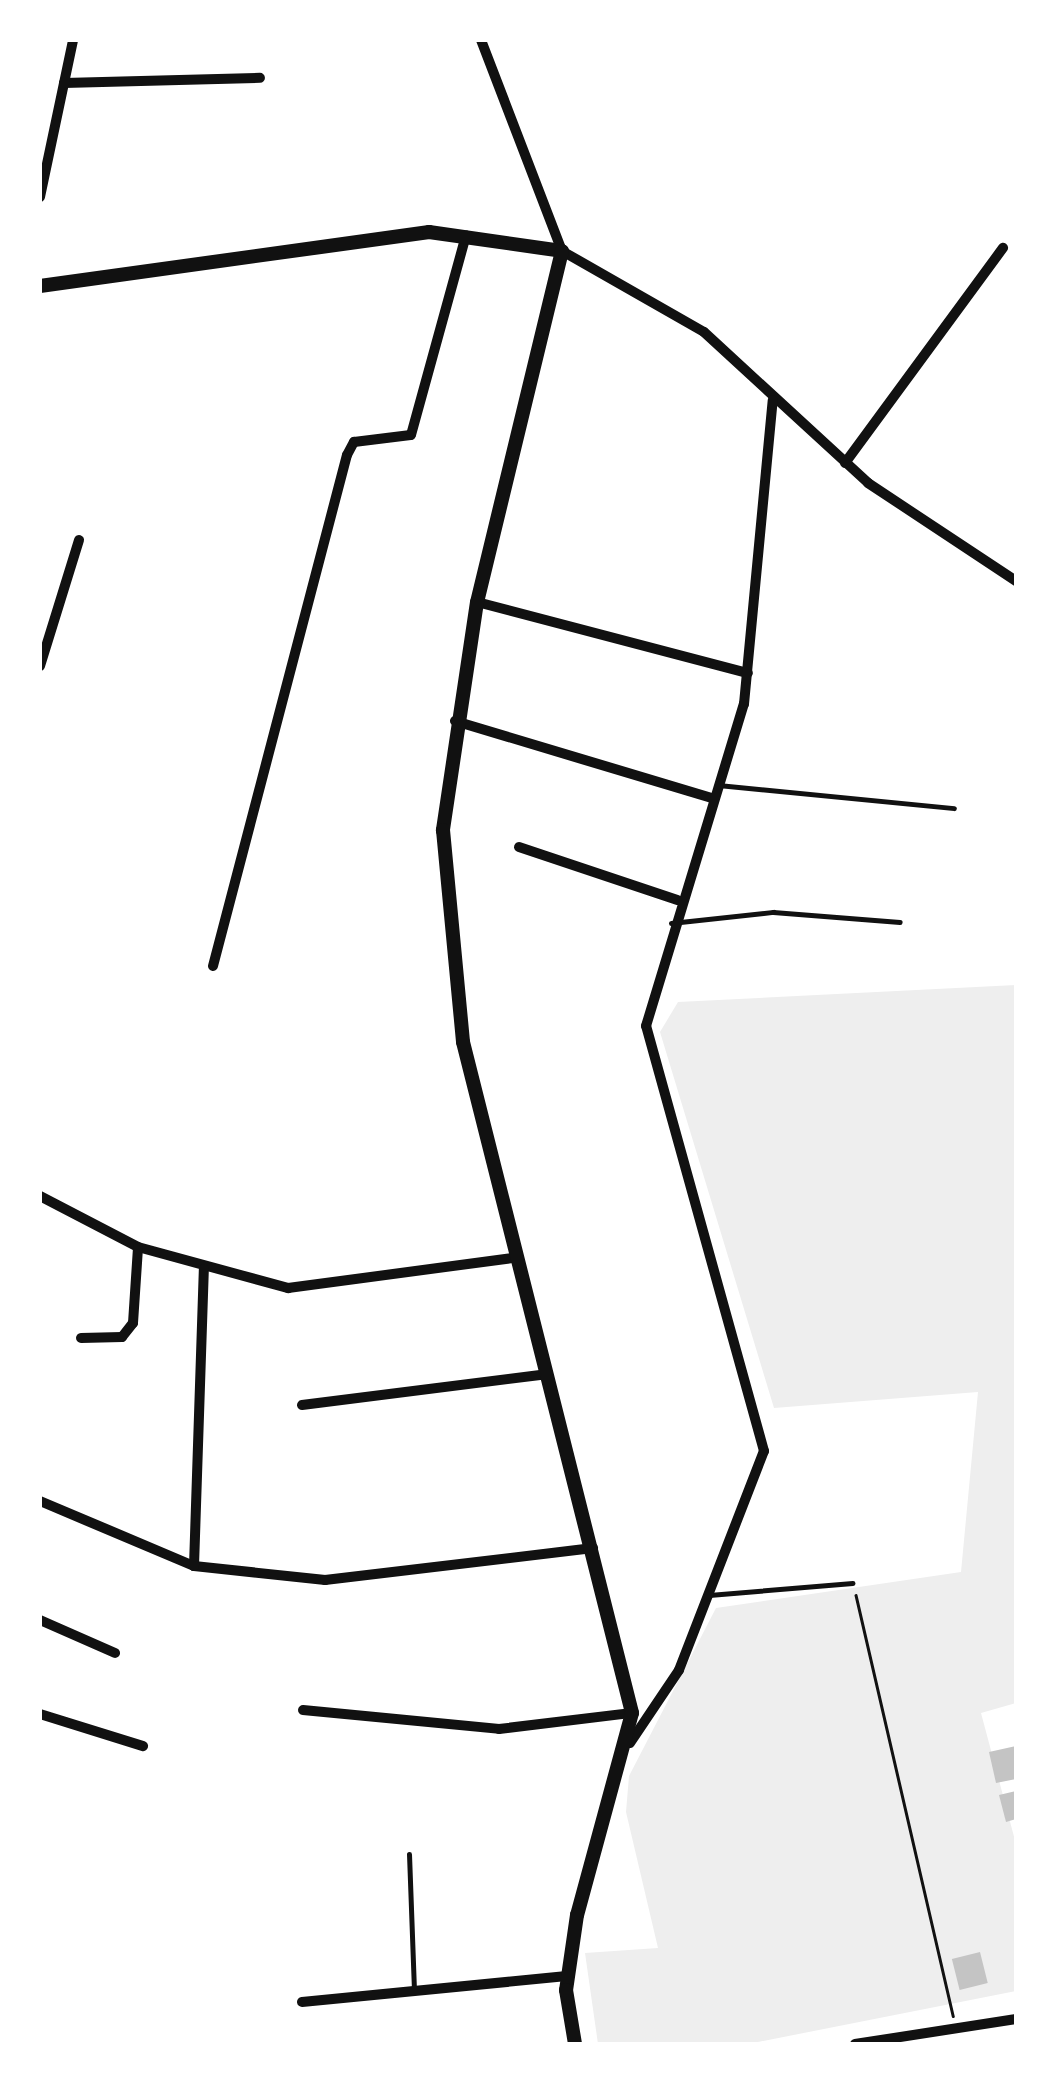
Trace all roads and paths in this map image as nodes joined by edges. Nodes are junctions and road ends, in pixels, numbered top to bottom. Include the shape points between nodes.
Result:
1 (73, 40) edge
2 (481, 40) edge
3 (260, 78) dead end
4 (64, 83) junction
5 (40, 197) edge
6 (466, 236) junction
7 (1004, 248) dead end
8 (562, 252) junction
9 (40, 286) edge
10 (773, 400) junction
11 (845, 463) junction
12 (79, 540) dead end
13 (1016, 582) edge
14 (477, 602) junction
15 (40, 666) edge
16 (748, 672) junction
17 (454, 720) junction
18 (716, 785) junction
19 (712, 798) junction
20 (954, 808) dead end
21 (519, 848) dead end
22 (677, 900) junction
23 (900, 922) dead end
24 (671, 923) junction
25 (214, 966) dead end
26 (41, 1199) edge
27 (138, 1246) junction
28 (512, 1258) junction
29 (204, 1269) junction
30 (80, 1338) dead end
31 (546, 1374) junction
32 (302, 1405) dead end
33 (40, 1501) edge
34 (594, 1548) junction
35 (194, 1566) junction
36 (853, 1583) joint
37 (706, 1594) junction
38 (40, 1620) edge
39 (114, 1653) dead end
40 (303, 1710) dead end
41 (632, 1712) junction
42 (40, 1714) edge
43 (630, 1743) junction
44 (142, 1746) dead end
45 (410, 1854) dead end
46 (567, 1976) junction
47 (414, 1994) junction
48 (302, 2002) dead end
49 (1016, 2019) edge
50 (957, 2032) junction
51 (574, 2043) edge
52 (855, 2044) edge

1 - 4 street
2 - 8 street
3 - 4 street
4 - 5 street
6 - 8 street
6 - 9 street via 384,235
6 - 25 street via 411,435 354,442 347,455
7 - 11 street
8 - 10 street via 704,332
8 - 14 street
10 - 11 street
10 - 16 street
11 - 13 street
12 - 15 street
14 - 16 street
14 - 17 street
16 - 18 street
17 - 19 street
17 - 28 street via 443,830 448,936
18 - 19 street
18 - 20 lane
19 - 22 street
21 - 22 street
22 - 24 street
23 - 24 lane via 773,912
24 - 37 street via 646,1026 764,1451
26 - 27 street
27 - 29 street
27 - 30 street via 134,1323 122,1337
28 - 29 street via 288,1288
28 - 31 street
29 - 35 street
31 - 32 street
31 - 34 street
33 - 35 street
34 - 35 street via 325,1580
34 - 41 street
36 - 37 lane via 726,1601
36 - 50 path
37 - 43 street via 679,1670
38 - 39 street
40 - 41 street via 499,1730
41 - 43 street
42 - 44 street
43 - 46 street
45 - 47 lane
46 - 47 street
46 - 51 street
47 - 48 street
49 - 50 street
50 - 52 street

